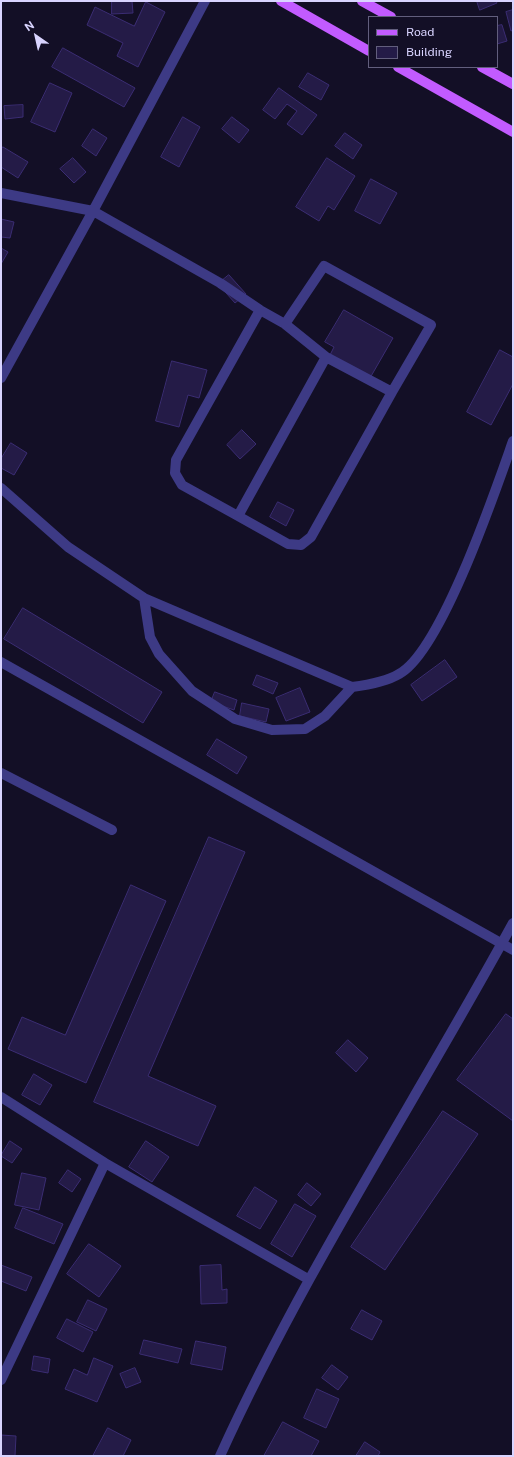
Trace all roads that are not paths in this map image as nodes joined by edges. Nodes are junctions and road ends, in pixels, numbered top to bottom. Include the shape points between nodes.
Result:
1 (205, 1) edge
2 (281, 1) edge
3 (362, 1) edge
4 (389, 16) edge
5 (368, 50) edge
6 (400, 68) edge
7 (484, 68) edge
8 (513, 84) edge
9 (513, 132) edge
10 (1, 194) edge
11 (93, 211) junction
12 (260, 310) junction
13 (286, 324) junction
14 (326, 357) junction
15 (1, 378) edge
16 (392, 392) junction
17 (513, 441) edge
18 (1, 488) edge
19 (238, 516) junction
20 (144, 598) junction
21 (1, 662) edge
22 (352, 687) junction
23 (1, 772) edge
24 (112, 830) dead end
25 (513, 923) edge
26 (502, 944) junction
27 (513, 950) edge
28 (1, 1097) edge
29 (105, 1163) junction
30 (308, 1279) junction
31 (1, 1380) edge
32 (220, 1456) edge

1 - 11 street
2 - 5 main road
3 - 4 main road
6 - 9 main road
7 - 8 main road
10 - 11 street
11 - 12 street via 220,282
11 - 15 street
12 - 13 street
12 - 19 street via 176,460 175,473 182,485
13 - 14 street
13 - 16 street via 324,266 431,325
14 - 16 street
14 - 19 street
16 - 19 street via 311,537 301,545 288,544
17 - 22 street via 446,611 419,657 400,674
18 - 20 street via 68,546
20 - 22 street
20 - 22 street via 150,637 159,654 192,691 235,719 272,730 305,729 325,716
21 - 26 street
23 - 24 street
25 - 26 street
26 - 27 street
26 - 30 street
28 - 29 street
29 - 30 street
29 - 31 street
30 - 32 street

